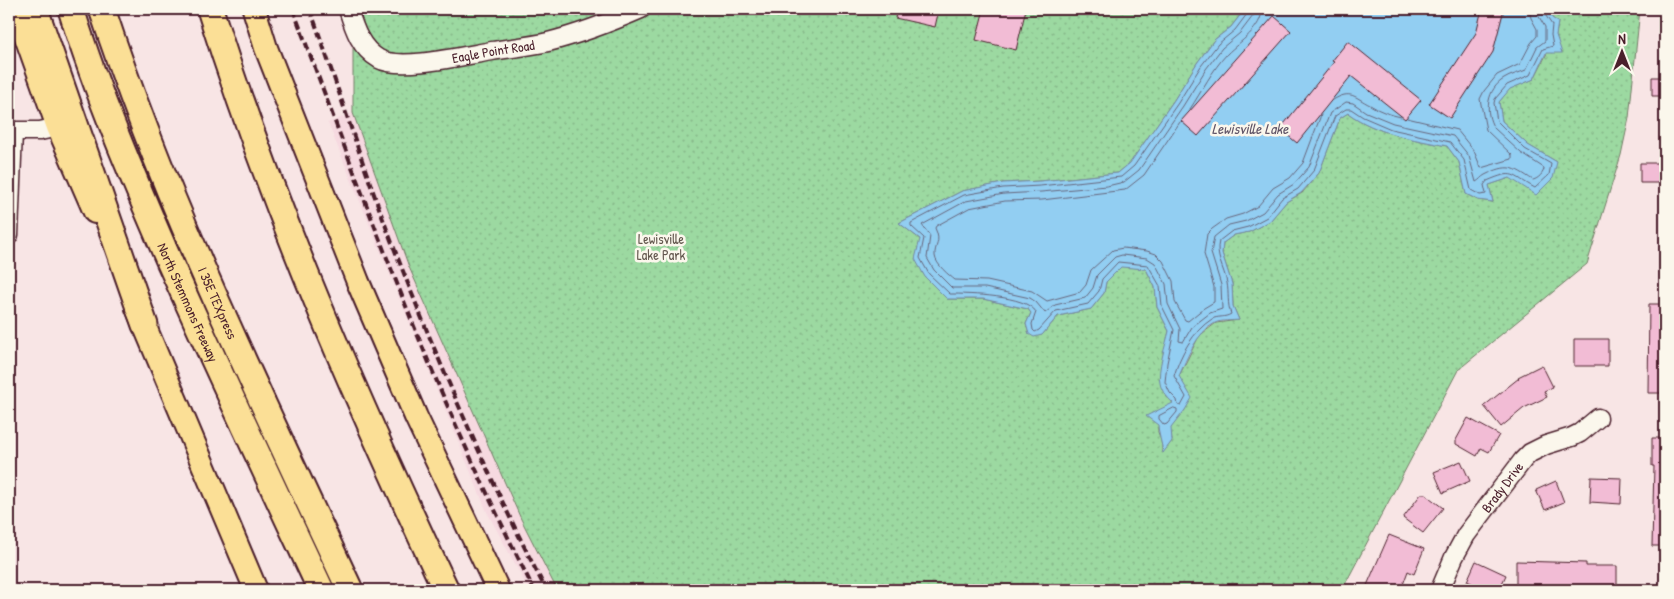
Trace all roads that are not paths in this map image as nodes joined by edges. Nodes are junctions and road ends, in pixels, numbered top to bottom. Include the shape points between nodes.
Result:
1 (16, 9) edge
2 (35, 9) edge
3 (71, 9) edge
4 (102, 9) edge
5 (210, 9) edge
6 (254, 9) edge
7 (348, 9) edge
8 (642, 9) edge
9 (58, 127) junction
10 (11, 131) edge
11 (9, 235) edge
12 (144, 325) junction
13 (1598, 418) dead end
14 (256, 590) edge
15 (321, 590) edge
16 (350, 590) edge
17 (446, 590) edge
18 (498, 590) edge
19 (1440, 590) edge

1 - 9 main road
2 - 12 highway
3 - 15 highway, North Stemmons Freeway via 109,118 146,208 205,343
4 - 16 highway, I 35E TEXpress via 139,114 222,316
5 - 17 highway via 278,202 315,294 394,480
6 - 18 main road via 266,48 358,282 416,417
7 - 8 street, Eagle Point Road via 364,46 381,60 392,63 424,62 548,42 610,23
9 - 10 street
9 - 12 main road
10 - 11 street
12 - 14 main road
13 - 19 street, Brady Drive via 1580,433 1537,449 1523,460 1466,535

